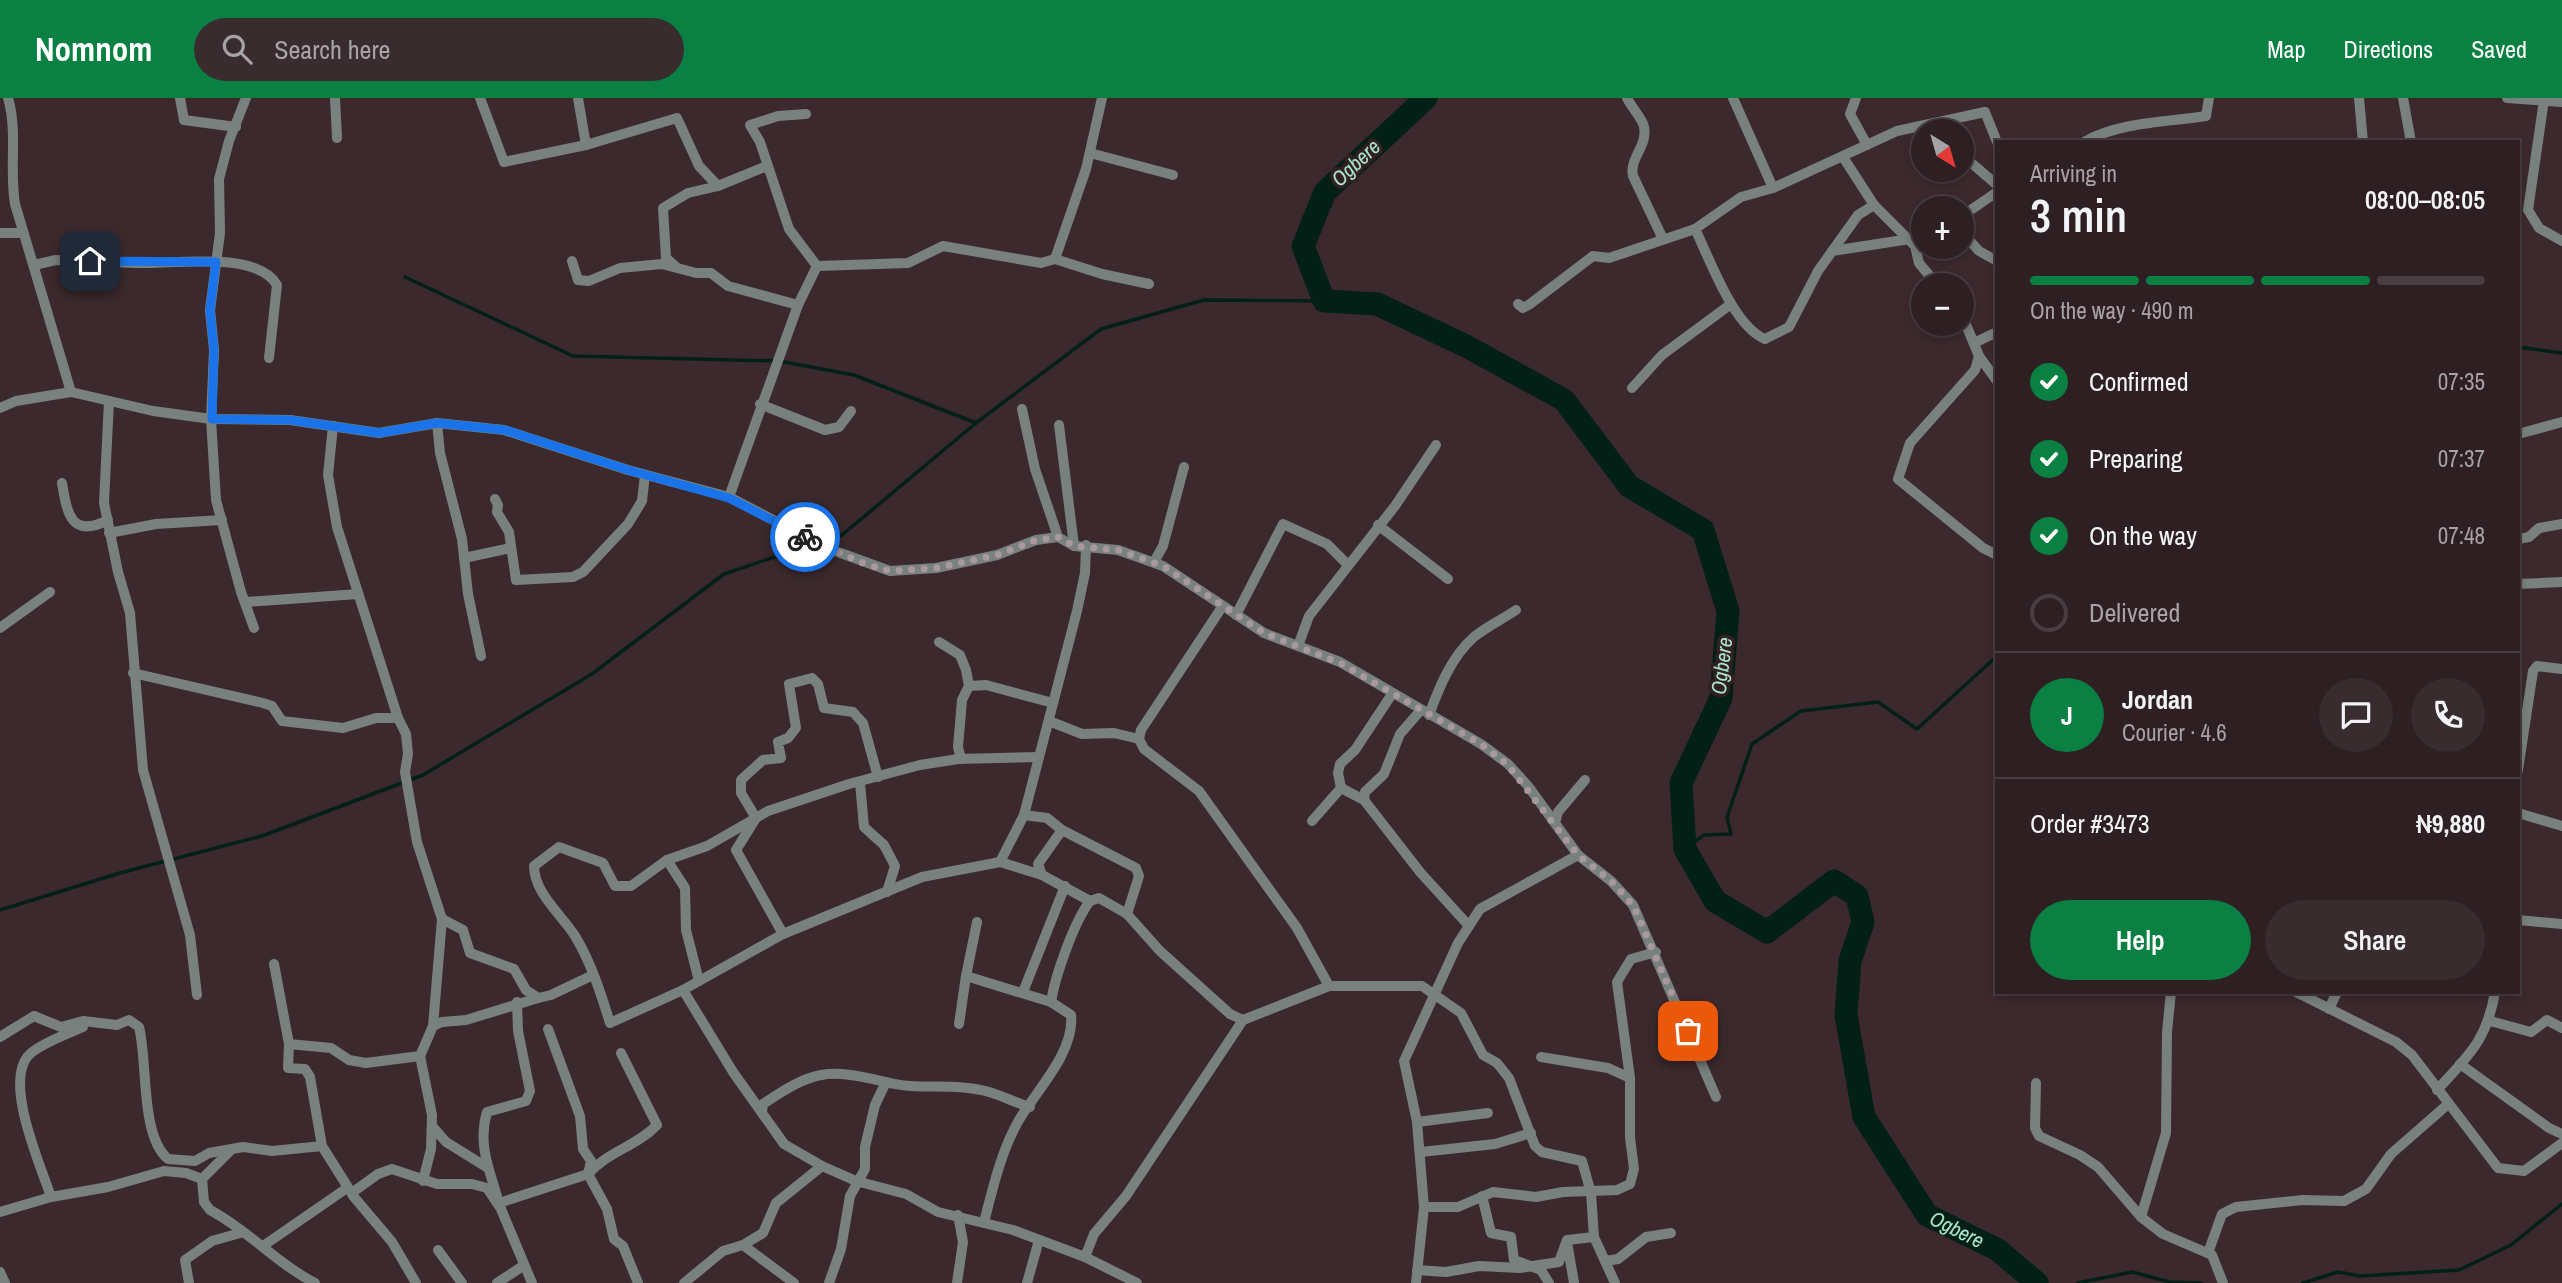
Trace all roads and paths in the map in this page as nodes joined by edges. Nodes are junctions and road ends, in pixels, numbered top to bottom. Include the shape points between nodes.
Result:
1 (8, 98) edge
2 (180, 98) edge
3 (246, 98) edge
4 (335, 98) edge
5 (480, 98) edge
6 (578, 98) edge
7 (1102, 98) edge
8 (1627, 98) edge
9 (1733, 98) edge
10 (1856, 98) edge
11 (2209, 98) edge
12 (2359, 98) edge
13 (2403, 98) edge
14 (2507, 98) edge
15 (2544, 100) junction
16 (2562, 102) edge
17 (806, 114) dead end
18 (13, 119) junction
19 (1962, 119) edge
20 (0, 121) edge
21 (236, 127) junction
22 (1911, 129) edge
23 (337, 138) dead end
24 (1996, 140) edge
25 (2087, 140) edge
26 (2363, 140) edge
27 (2411, 140) edge
28 (586, 145) junction
29 (1867, 145) junction
30 (1090, 153) junction
31 (1843, 157) junction
32 (1974, 165) edge
33 (767, 166) junction
34 (1173, 175) dead end
35 (1995, 183) edge
36 (718, 186) junction
37 (1773, 188) junction
38 (1995, 193) edge
39 (1874, 205) junction
40 (1974, 208) edge
41 (1695, 229) junction
42 (0, 233) edge
43 (23, 233) junction
44 (1663, 239) junction
45 (1909, 240) junction
46 (2562, 241) edge
47 (1974, 245) edge
48 (1832, 251) junction
49 (1055, 259) junction
50 (1995, 260) edge
51 (572, 261) dead end
52 (216, 262) junction
53 (34, 265) junction
54 (817, 266) junction
55 (678, 269) junction
56 (1927, 273) edge
57 (1149, 284) dead end
58 (1518, 304) dead end
59 (1731, 304) junction
60 (797, 305) junction
61 (1995, 333) edge
62 (1971, 336) edge
63 (1974, 343) junction
64 (1979, 356) junction
65 (269, 358) dead end
66 (1995, 378) edge
67 (1632, 388) dead end
68 (71, 393) junction
69 (109, 401) junction
70 (760, 404) junction
71 (0, 408) edge
72 (1022, 409) dead end
73 (851, 411) dead end
74 (212, 419) junction
75 (2562, 422) edge
76 (437, 423) junction
77 (1059, 425) dead end
78 (333, 426) junction
79 (2520, 433) edge
80 (1436, 445) dead end
81 (1185, 467) dead end
82 (645, 475) junction
83 (62, 483) dead end
84 (729, 498) junction
85 (495, 499) dead end
86 (108, 520) junction
87 (222, 520) junction
88 (2562, 524) edge
89 (1378, 525) junction
90 (110, 533) junction
91 (1058, 537) junction
92 (2520, 539) edge
93 (1080, 545) junction
94 (510, 548) junction
95 (1995, 554) edge
96 (464, 558) junction
97 (1154, 562) junction
98 (1347, 564) junction
99 (1448, 579) dead end
100 (2562, 582) edge
101 (2520, 584) edge
102 (50, 592) dead end
103 (358, 594) junction
104 (246, 602) junction
105 (1222, 607) junction
106 (1516, 610) dead end
107 (1236, 615) junction
108 (0, 628) edge
109 (254, 628) dead end
110 (939, 642) dead end
111 (1298, 646) junction
112 (481, 656) dead end
113 (2562, 669) edge
114 (133, 673) junction
115 (969, 686) junction
116 (1392, 694) junction
117 (1053, 703) junction
118 (1425, 713) junction
119 (398, 718) junction
120 (1049, 721) junction
121 (2522, 722) edge
122 (1139, 739) junction
123 (2520, 746) edge
124 (1040, 757) junction
125 (961, 759) junction
126 (878, 776) junction
127 (1585, 780) dead end
128 (860, 783) junction
129 (1341, 788) junction
130 (1364, 800) junction
131 (1024, 814) junction
132 (2520, 814) edge
133 (756, 818) junction
134 (1312, 821) dead end
135 (1555, 823) junction
136 (2562, 826) edge
137 (1062, 830) junction
138 (1578, 855) junction
139 (667, 860) junction
140 (1000, 862) junction
141 (1042, 875) junction
142 (1065, 886) junction
143 (887, 892) junction
144 (1094, 899) junction
145 (1127, 914) junction
146 (442, 919) junction
147 (2520, 920) edge
148 (976, 922) dead end
149 (2562, 924) edge
150 (1469, 926) junction
151 (782, 934) junction
152 (1656, 952) junction
153 (274, 964) dead end
154 (593, 975) junction
155 (967, 976) junction
156 (699, 981) junction
157 (1329, 986) junction
158 (683, 989) junction
159 (1023, 992) junction
160 (2171, 994) edge
161 (2300, 994) edge
162 (2336, 994) edge
163 (2495, 994) edge
164 (197, 995) dead end
165 (1437, 995) junction
166 (538, 998) junction
167 (517, 1002) junction
168 (1051, 1002) junction
169 (2329, 1009) junction
170 (2490, 1021) junction
171 (100, 1023) junction
172 (960, 1024) dead end
173 (1240, 1024) junction
174 (433, 1026) junction
175 (548, 1028) dead end
176 (2562, 1028) edge
177 (0, 1037) edge
178 (289, 1044) junction
179 (621, 1053) dead end
180 (420, 1056) junction
181 (1541, 1057) dead end
182 (2460, 1065) junction
183 (1630, 1078) junction
184 (886, 1082) junction
185 (2036, 1083) dead end
186 (2437, 1090) junction
187 (1716, 1097) dead end
188 (2447, 1105) junction
189 (1030, 1107) junction
190 (762, 1112) junction
191 (1488, 1113) dead end
192 (1417, 1122) junction
193 (432, 1126) junction
194 (1531, 1133) junction
195 (2562, 1134) edge
196 (2562, 1143) edge
197 (321, 1146) junction
198 (232, 1149) junction
199 (1421, 1152) junction
200 (822, 1166) junction
201 (488, 1168) junction
202 (588, 1174) junction
203 (202, 1179) junction
204 (423, 1181) junction
205 (856, 1181) junction
206 (350, 1190) junction
207 (1591, 1193) junction
208 (1482, 1196) junction
209 (51, 1197) junction
210 (500, 1206) junction
211 (1424, 1207) junction
212 (0, 1212) edge
213 (958, 1215) junction
214 (2141, 1217) junction
215 (984, 1222) junction
216 (240, 1233) junction
217 (1671, 1233) dead end
218 (1594, 1237) junction
219 (1038, 1240) junction
220 (1567, 1240) junction
221 (263, 1245) junction
222 (743, 1245) junction
223 (438, 1250) dead end
224 (2208, 1253) junction
225 (1085, 1257) junction
226 (1605, 1261) junction
227 (523, 1266) junction
228 (1532, 1266) junction
229 (1417, 1270) junction
230 (0, 1272) edge
231 (307, 1282) edge
232 (5, 1283) edge
233 (189, 1283) edge
234 (416, 1283) edge
235 (462, 1283) edge
236 (497, 1283) edge
237 (532, 1283) edge
238 (638, 1283) edge
239 (684, 1283) edge
240 (794, 1283) edge
241 (829, 1283) edge
242 (957, 1283) edge
243 (1027, 1283) edge
244 (1135, 1283) edge
245 (1416, 1283) edge
246 (1549, 1283) edge
247 (1574, 1283) edge
248 (1615, 1283) edge
249 (2223, 1283) edge

1 - 18 street
2 - 21 street via 184,120
3 - 21 street
4 - 23 street
5 - 28 street via 504,162
6 - 28 street
7 - 30 street
8 - 44 street via 1644,126 1643,147 1631,167 1633,176
9 - 37 street
10 - 29 street via 1850,114
11 - 25 street via 2206,116
12 - 26 street
13 - 27 street
14 - 15 street
15 - 16 street
15 - 46 street via 2528,210 2539,228
17 - 33 street via 750,125
18 - 20 street
18 - 43 street via 11,181
19 - 24 street via 1985,112
21 - 52 street via 219,179
22 - 29 street
28 - 36 street via 677,118 699,166
29 - 31 street
30 - 34 street
30 - 49 street
31 - 37 street
31 - 39 street
32 - 35 street
33 - 36 street
33 - 54 street via 789,229
36 - 55 street via 688,192 663,208 666,258
37 - 41 street via 1741,197
38 - 40 street
39 - 45 street
39 - 48 street via 1858,215
41 - 44 street
41 - 59 street
42 - 43 street
43 - 53 street
44 - 58 street via 1609,258 1592,256 1524,308
45 - 48 street
45 - 56 street
47 - 50 street
48 - 59 street via 1789,327 1776,335 1757,336
49 - 54 street via 1041,263 943,246 908,263
49 - 57 street
51 - 55 street via 578,280 589,281 620,268 662,264
52 - 53 street via 57,260
52 - 65 street via 250,267 273,278 277,285
52 - 74 street via 210,310
53 - 68 street
54 - 60 street
55 - 60 street via 711,273 728,286
59 - 67 street via 1662,355
60 - 70 street
61 - 63 street
62 - 63 street
63 - 64 street
64 - 66 street
64 - 95 street via 1975,370 1910,443 1898,479
68 - 69 street
68 - 71 street via 16,401
69 - 74 street
69 - 86 street via 104,470
70 - 73 street via 825,430 839,426
70 - 84 street
72 - 91 street via 1035,469
74 - 78 street via 290,420
74 - 87 street via 216,500
75 - 79 street
76 - 78 street via 379,433
76 - 82 street via 505,430
76 - 96 street
77 - 93 street
78 - 103 street via 328,475 337,527
80 - 89 street
81 - 97 street via 1163,546
82 - 84 street
82 - 94 street via 642,501 628,524 583,572 573,577 516,580
83 - 86 street via 72,520 82,527
84 - 91 street via 827,548 890,571 936,568
85 - 94 street via 509,532
86 - 90 street
87 - 90 street via 156,524
87 - 104 street
88 - 92 street via 2539,528
89 - 98 street
89 - 99 street
90 - 114 street via 130,613
91 - 93 street
93 - 97 street via 1118,550
93 - 117 street via 1085,573
94 - 96 street
96 - 112 street
97 - 105 street
98 - 107 street via 1327,544 1283,524
98 - 111 street via 1309,617
100 - 101 street
102 - 108 street
103 - 104 street
103 - 119 street
104 - 109 street
105 - 107 street
105 - 122 street via 1148,718
106 - 118 street via 1474,637
107 - 111 street via 1264,633
110 - 115 street via 960,655
111 - 116 street via 1340,663
113 - 121 street via 2543,665 2533,671
114 - 119 street via 263,703 290,724 343,728 376,718
114 - 164 street via 143,770 190,935
115 - 117 street via 986,685
115 - 125 street via 960,714
116 - 118 street
116 - 129 street via 1355,750 1340,764
117 - 120 street
118 - 130 street via 1400,734 1384,774 1365,792
118 - 135 street via 1507,764
119 - 146 street via 405,727 405,772 417,842
120 - 122 street via 1082,734 1114,733
120 - 124 street
121 - 123 street
122 - 157 street via 1144,749 1199,791 1297,928
124 - 125 street
124 - 131 street
125 - 126 street
126 - 128 street
126 - 133 street via 863,723 853,712 824,708 812,678 789,684 796,728 778,743 781,758 763,760 741,780 741,793
127 - 135 street via 1558,812
128 - 133 street
128 - 143 street via 864,827 884,845 895,866
129 - 130 street
129 - 134 street
130 - 150 street
131 - 137 street via 1047,818
131 - 140 street
132 - 136 street
133 - 139 street via 707,846
133 - 151 street via 736,850
135 - 138 street
137 - 141 street via 1038,864
137 - 145 street via 1136,868 1139,876
138 - 150 street via 1498,896 1480,909
138 - 152 street via 1633,905
139 - 154 street via 631,886 615,886 603,863 559,847 534,866 545,895 576,937
139 - 156 street via 685,888 686,930
140 - 141 street
140 - 143 street via 922,877
141 - 142 street
142 - 144 street
142 - 159 street
143 - 151 street
144 - 145 street
144 - 168 street via 1081,913 1053,985
145 - 173 street
146 - 166 street via 464,930 470,953 514,969 526,990
146 - 174 street
147 - 149 street
148 - 155 street
150 - 165 street
151 - 156 street
152 - 183 street via 1631,959 1617,982
152 - 187 street
153 - 178 street
154 - 158 street via 610,1023
154 - 166 street
155 - 159 street
155 - 172 street
156 - 158 street
157 - 165 street via 1422,986
157 - 173 street
158 - 190 street
159 - 168 street
160 - 214 street via 2166,1133
161 - 169 street
162 - 169 street
163 - 170 street
165 - 192 street via 1404,1061
165 - 194 street via 1461,1013 1483,1055 1509,1078
166 - 167 street
167 - 174 street
167 - 201 street via 530,1091 526,1101 487,1112 482,1128
168 - 189 street via 1071,1015 1070,1032
169 - 186 street via 2396,1042 2412,1055
170 - 176 street via 2531,1032 2547,1020
170 - 182 street via 2476,1048
171 - 177 street via 83,1021 61,1027 34,1016
171 - 198 street via 117,1025 129,1020 139,1027 145,1092 162,1153 180,1162
171 - 209 street via 57,1036 31,1052 21,1069 21,1105
173 - 225 street via 1126,1196 1094,1234
174 - 180 street
175 - 202 street via 580,1116 583,1149 591,1161
178 - 180 street via 331,1048 349,1060 366,1063
178 - 197 street via 288,1068 305,1069 310,1077
179 - 202 street via 657,1125 647,1136 596,1164
180 - 193 street
181 - 183 street via 1608,1068
182 - 186 street
182 - 195 street
183 - 207 street via 1634,1169 1630,1184
184 - 189 street via 902,1087 928,1084 988,1091
184 - 190 street via 825,1072 789,1086 763,1104
184 - 205 street via 875,1105 865,1169
185 - 214 street via 2035,1128 2039,1136 2098,1167
186 - 188 street
188 - 196 street via 2498,1168 2524,1171
188 - 224 street via 2391,1154 2366,1189 2344,1200 2236,1207 2222,1214
189 - 215 street via 1019,1119 1003,1154
190 - 200 street via 785,1144
191 - 192 street
192 - 199 street
193 - 201 street via 446,1142
193 - 204 street
194 - 199 street via 1495,1144
194 - 207 street via 1542,1152 1583,1161
197 - 198 street
197 - 206 street
198 - 203 street
199 - 211 street
200 - 205 street
200 - 222 street via 776,1203 763,1233
201 - 210 street
202 - 210 street
202 - 238 street
203 - 209 street via 163,1171
203 - 216 street via 204,1202
204 - 206 street via 391,1169
204 - 210 street via 487,1188
205 - 213 street
205 - 241 street
206 - 221 street
206 - 234 street via 392,1242
207 - 208 street via 1536,1197 1493,1192
207 - 218 street
208 - 211 street via 1458,1207
208 - 228 street via 1491,1233 1511,1237 1514,1260
209 - 212 street
210 - 227 street
211 - 229 street
213 - 215 street
213 - 242 street via 963,1242
214 - 224 street via 2163,1234
215 - 219 street
216 - 221 street
216 - 233 street via 212,1241 185,1260
217 - 226 street via 1646,1237 1618,1259
218 - 220 street
218 - 226 street
219 - 225 street
219 - 243 street
220 - 228 street via 1559,1262
220 - 247 street
221 - 231 street
222 - 239 street via 723,1251
222 - 240 street
223 - 235 street
224 - 249 street
225 - 244 street
226 - 248 street
227 - 236 street
227 - 237 street
228 - 229 street
228 - 246 street via 1541,1270
229 - 245 street
230 - 232 street

